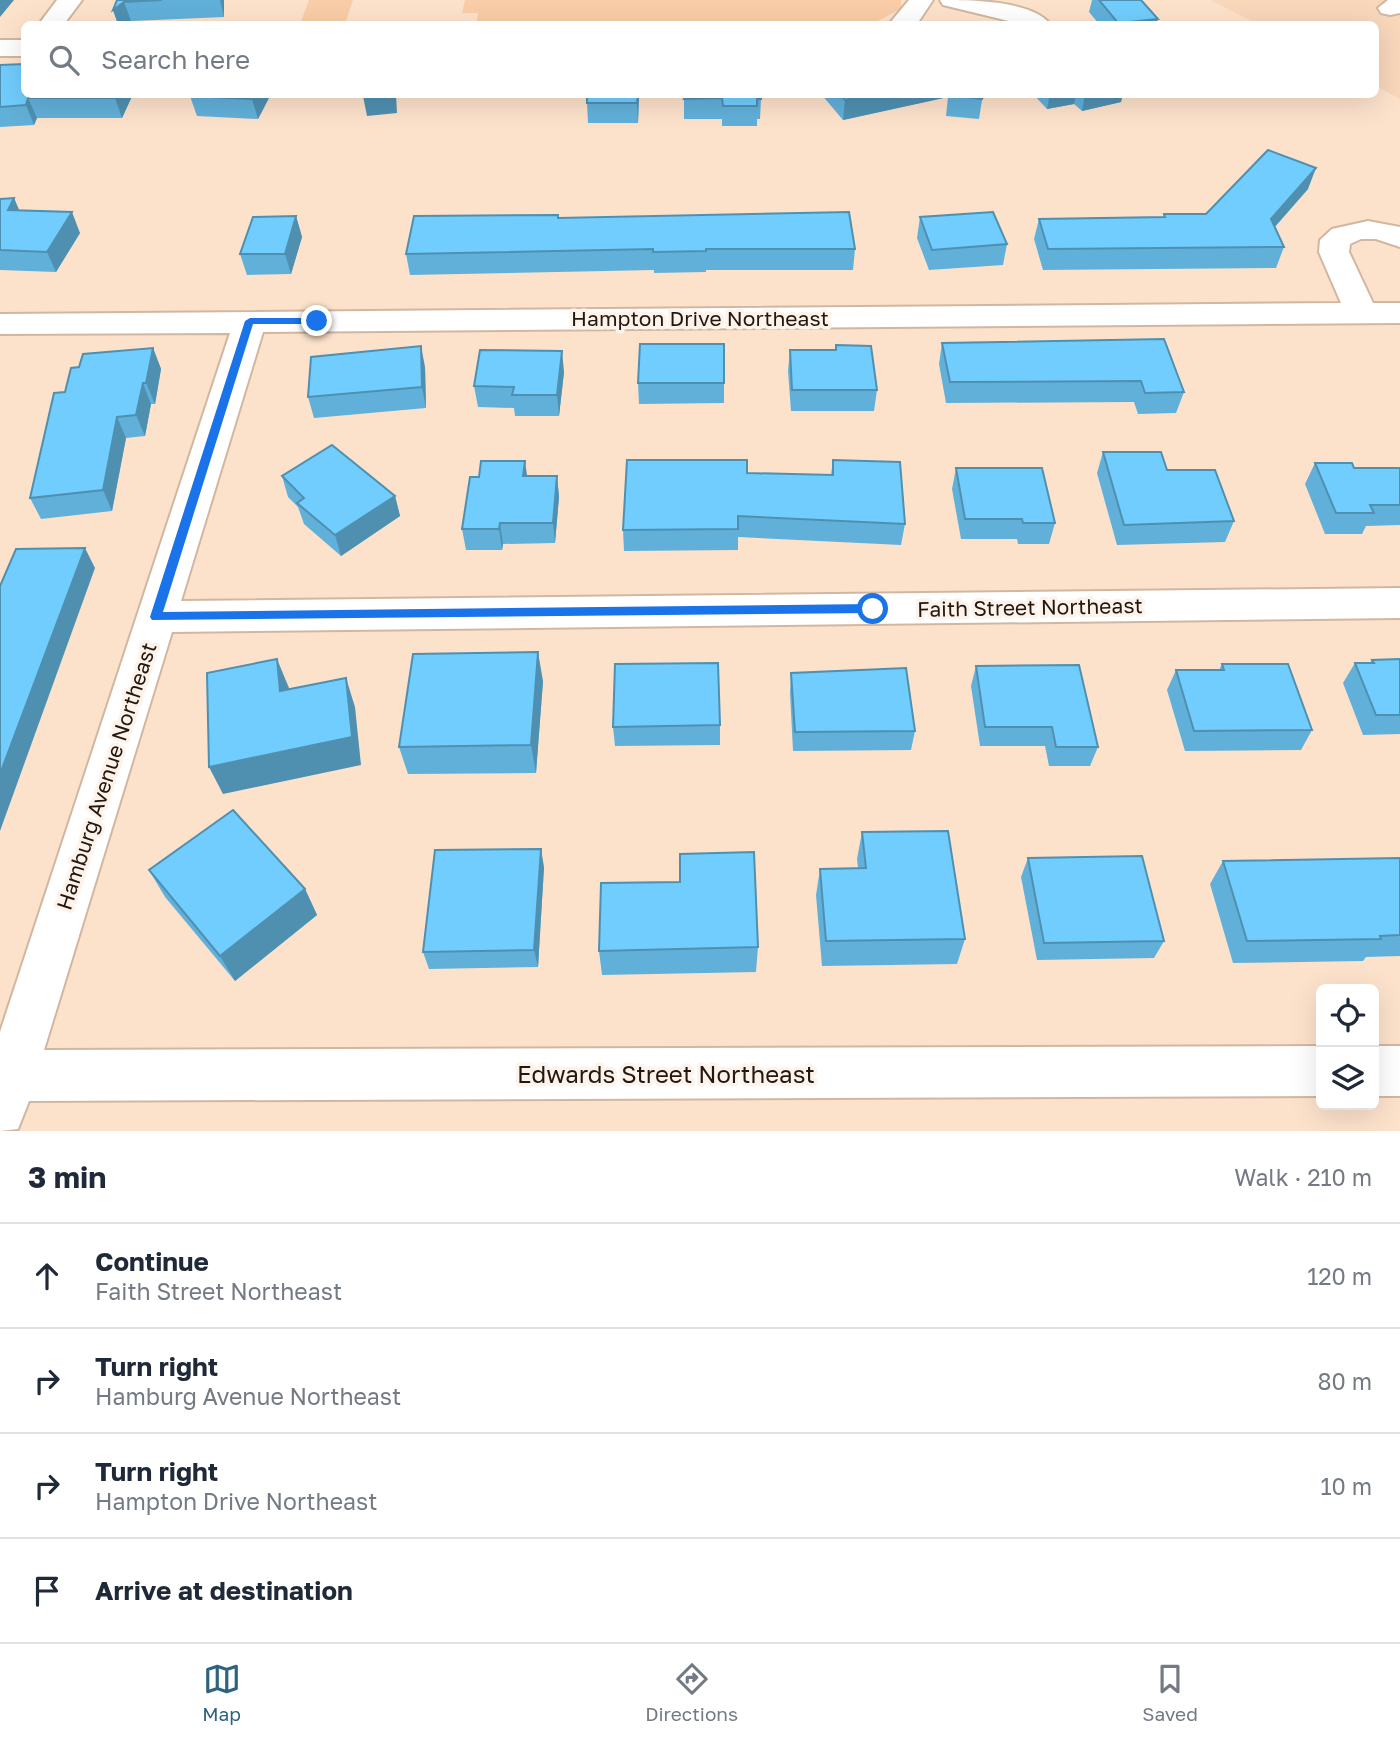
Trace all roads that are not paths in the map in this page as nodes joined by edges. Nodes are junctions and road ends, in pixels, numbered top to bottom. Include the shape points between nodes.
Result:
1 (70, 0) edge
2 (921, 0) edge
3 (952, 0) edge
4 (53, 21) edge
5 (905, 21) edge
6 (1032, 21) edge
7 (0, 48) edge
8 (21, 48) edge
9 (1400, 238) edge
10 (1362, 313) junction
11 (1400, 313) edge
12 (250, 321) junction
13 (0, 324) edge
14 (1400, 603) edge
15 (156, 617) junction
16 (1316, 1071) edge
17 (1379, 1071) edge
18 (1400, 1071) edge
19 (6, 1093) edge

1 - 4 street
2 - 5 street
3 - 6 street
7 - 8 street
9 - 10 street via 1371,229 1335,240 1334,252
10 - 11 street, Hampton Drive Northeast
10 - 12 street, Hampton Drive Northeast
12 - 13 street, Hampton Drive Northeast
12 - 15 street, Hamburg Avenue Northeast
14 - 15 street, Faith Street Northeast
15 - 19 street, Hamburg Avenue Northeast
16 - 19 street, Edwards Street Northeast
17 - 18 street

